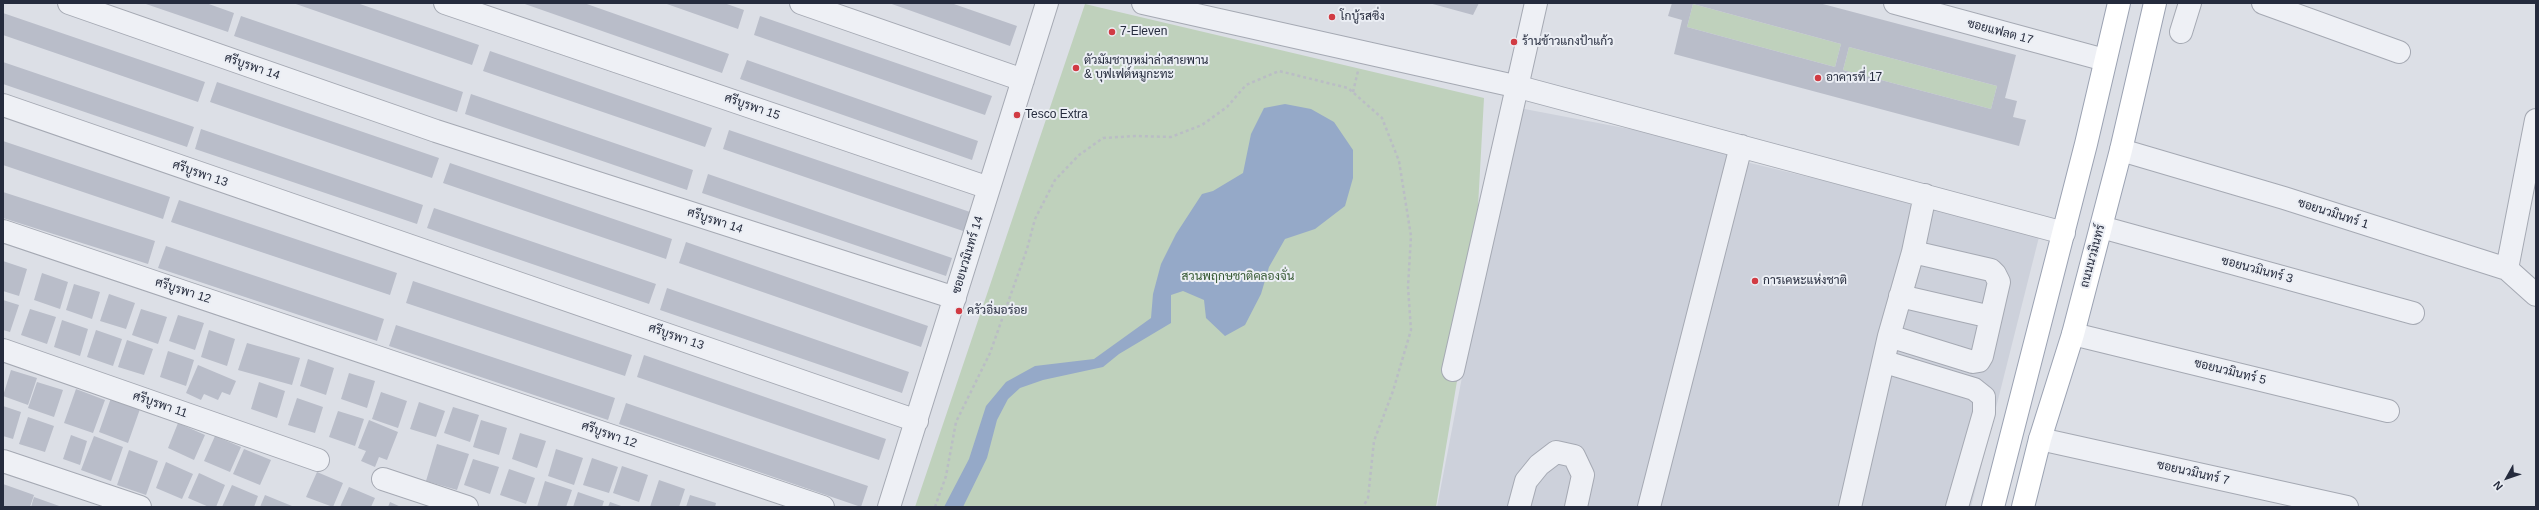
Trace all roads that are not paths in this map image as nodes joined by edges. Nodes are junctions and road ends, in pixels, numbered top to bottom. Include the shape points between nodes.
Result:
1 (69, 3) edge
2 (445, 3) edge
3 (801, 3) edge
4 (1047, 3) edge
5 (1143, 3) edge
6 (1536, 3) edge
7 (1895, 3) edge
8 (2119, 3) edge
9 (2156, 3) edge
10 (2190, 3) edge
11 (2263, 3) edge
12 (2181, 32) dead end
13 (2398, 52) dead end
14 (2105, 60) junction
15 (1023, 80) junction
16 (1519, 87) junction
17 (3, 105) edge
18 (2536, 120) edge
19 (1741, 146) junction
20 (2121, 150) junction
21 (990, 188) junction
22 (1925, 195) junction
23 (2101, 227) junction
24 (3, 231) edge
25 (2064, 233) junction
26 (1913, 252) junction
27 (2507, 269) junction
28 (2536, 295) edge
29 (1900, 296) junction
30 (955, 298) junction
31 (2413, 313) dead end
32 (1991, 317) junction
33 (2073, 334) junction
34 (1889, 336) junction
35 (3, 350) edge
36 (1885, 362) junction
37 (1453, 370) dead end
38 (2388, 411) dead end
39 (917, 421) junction
40 (2040, 439) junction
41 (318, 460) dead end
42 (3, 461) edge
43 (383, 479) dead end
44 (140, 507) edge
45 (467, 507) edge
46 (823, 507) edge
47 (889, 507) edge
48 (1519, 507) edge
49 (1576, 507) edge
50 (1649, 507) edge
51 (1850, 507) edge
52 (1957, 507) edge
53 (1993, 507) edge
54 (2023, 507) edge
55 (2347, 507) edge

1 - 30 street, ศรีบูรพา 14 via 436,131
2 - 21 street, ศรีบูรพา 15
3 - 15 street
4 - 15 street, ซอยนวมินทร์ 14
5 - 16 street
6 - 16 street
7 - 14 street, ซอยแฟลต 17
8 - 14 main road
9 - 20 main road, ถนนนวมินทร์
10 - 12 street
11 - 13 street
14 - 25 main road
15 - 21 street, ซอยนวมินทร์ 14
16 - 19 street
16 - 37 street
17 - 39 street, ศรีบูรพา 13
18 - 27 street
19 - 22 street
19 - 50 street
20 - 23 main road, ถนนนวมินทร์
20 - 27 street, ซอยนวมินทร์ 1 via 2284,198
21 - 30 street, ซอยนวมินทร์ 14
22 - 25 street
22 - 26 street
23 - 31 street, ซอยนวมินทร์ 3
23 - 33 main road, ถนนนวมินทร์
24 - 46 street, ศรีบูรพา 12
25 - 53 main road
26 - 29 street
26 - 32 street via 1992,270 1999,282
27 - 28 street, ซอยนวมินทร์ 1
29 - 32 street
29 - 34 street
30 - 39 street, ซอยนวมินทร์ 14
32 - 34 street via 1982,356 1972,362
33 - 38 street, ซอยนวมินทร์ 5
33 - 40 main road, ถนนนวมินทร์
34 - 36 street
35 - 41 street, ศรีบูรพา 11
36 - 51 street
36 - 52 street via 1974,389 1984,397 1984,413
39 - 47 street, ซอยนวมินทร์ 14
40 - 54 main road, ถนนนวมินทร์
40 - 55 street, ซอยนวมินทร์ 7
42 - 44 street
43 - 45 street
48 - 49 street via 1526,481 1556,452 1574,456 1583,475

